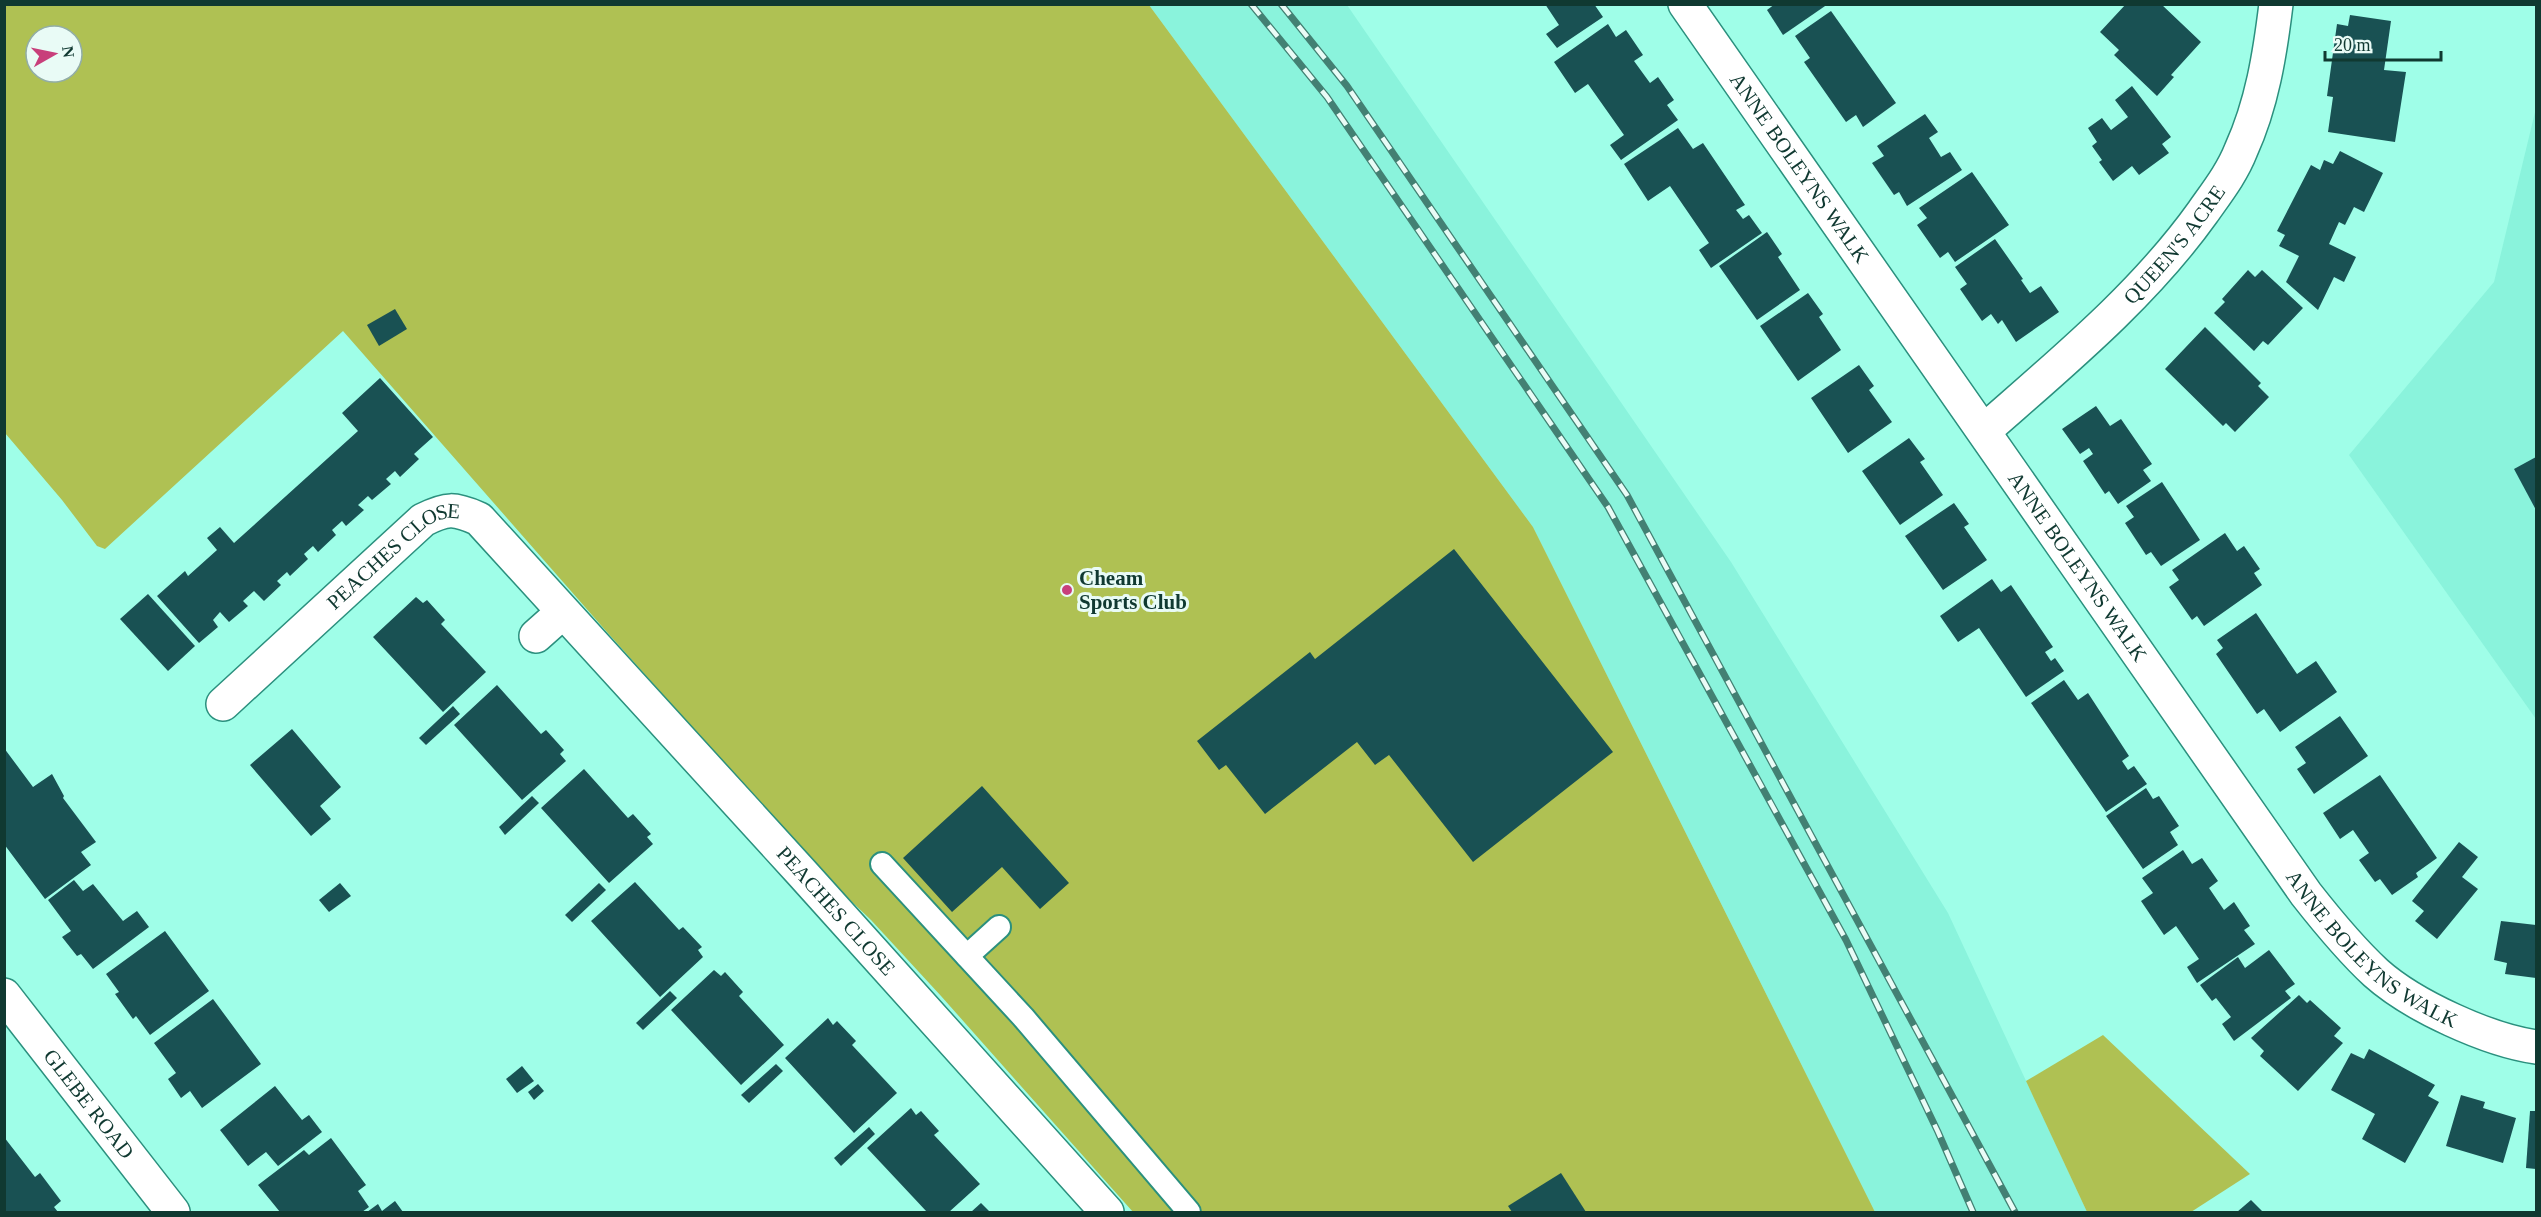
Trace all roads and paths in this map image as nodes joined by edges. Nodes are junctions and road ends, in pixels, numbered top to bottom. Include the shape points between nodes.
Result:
1 (1685, 4) edge
2 (2276, 4) edge
3 (1984, 431) junction
4 (563, 612) junction
5 (536, 636) dead end
6 (223, 704) dead end
7 (882, 864) dead end
8 (999, 927) dead end
9 (967, 956) junction
10 (4, 995) edge
11 (2536, 1047) edge
12 (173, 1212) edge
13 (1107, 1212) edge
14 (1189, 1212) edge

1 - 3 street, ANNE BOLEYNS WALK
2 - 3 street, QUEEN'S ACRE via 2258,106 2225,181 2184,238 2144,284
3 - 11 street, ANNE BOLEYNS WALK via 2306,894 2338,934 2378,974 2425,1006 2475,1029
4 - 5 street
4 - 6 street, PEACHES CLOSE via 478,519 444,509 423,520
4 - 13 street, PEACHES CLOSE
7 - 9 lane
8 - 9 lane
9 - 14 lane
10 - 12 street, GLEBE ROAD

